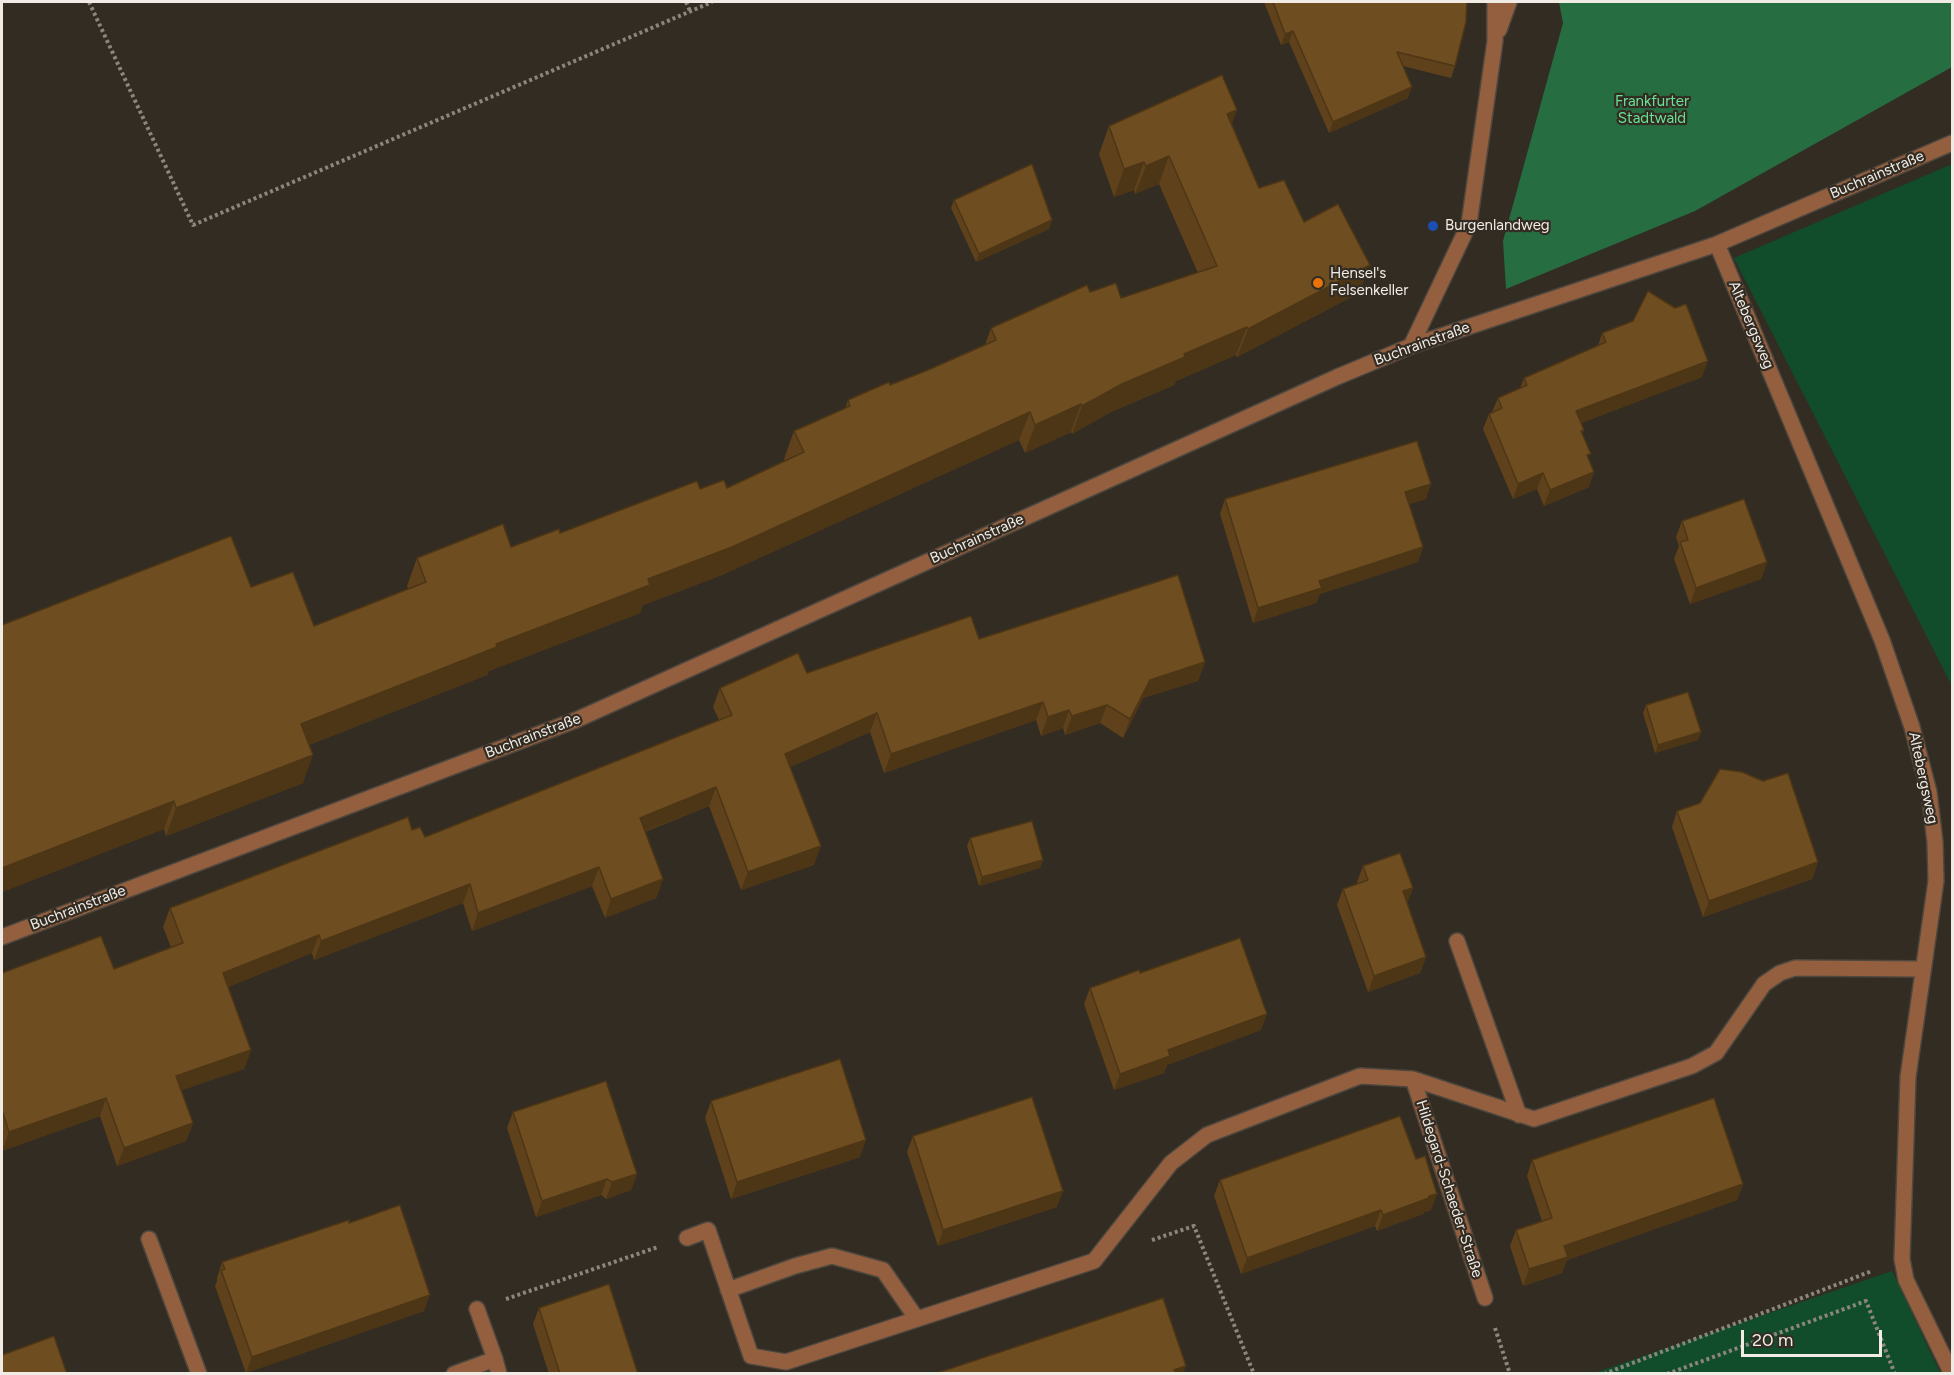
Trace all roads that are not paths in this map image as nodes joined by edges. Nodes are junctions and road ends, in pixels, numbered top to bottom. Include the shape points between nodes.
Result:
1 (1495, 2) edge
2 (1509, 2) edge
3 (1495, 41) junction
4 (1953, 143) edge
5 (1717, 244) junction
6 (1411, 346) junction
7 (2, 937) edge
8 (1457, 940) dead end
9 (1922, 969) junction
10 (1413, 1079) junction
11 (1519, 1115) junction
12 (687, 1238) road end
13 (149, 1239) dead end
14 (728, 1290) junction
15 (1485, 1298) road end
16 (477, 1309) road end
17 (917, 1319) junction
18 (497, 1366) edge
19 (199, 1374) edge
20 (454, 1374) edge
21 (1952, 1374) edge

1 - 3 street
2 - 3 street
3 - 6 street via 1469,224
4 - 5 street, Buchrainstraße
5 - 6 street, Buchrainstraße
5 - 9 street, Altebergsweg via 1882,640 1912,727 1929,792 1935,843 1936,881
6 - 7 street, Buchrainstraße via 576,720
8 - 11 street
9 - 11 street, Hildegard-Schaeder-Straße via 1795,968 1779,973 1764,984 1716,1053 1692,1066 1534,1119
9 - 21 street, Altebergsweg via 1908,1077 1902,1259 1906,1280
10 - 11 street, Hildegard-Schaeder-Straße
10 - 15 street, Hildegard-Schaeder-Straße
10 - 17 street, Hildegard-Schaeder-Straße via 1360,1076 1207,1135 1171,1163 1094,1261
12 - 14 street, Hildegard-Schaeder-Straße via 708,1230
13 - 19 street
14 - 17 street via 832,1256 883,1270
14 - 17 street, Hildegard-Schaeder-Straße via 751,1356 786,1362
16 - 18 street
18 - 20 street

